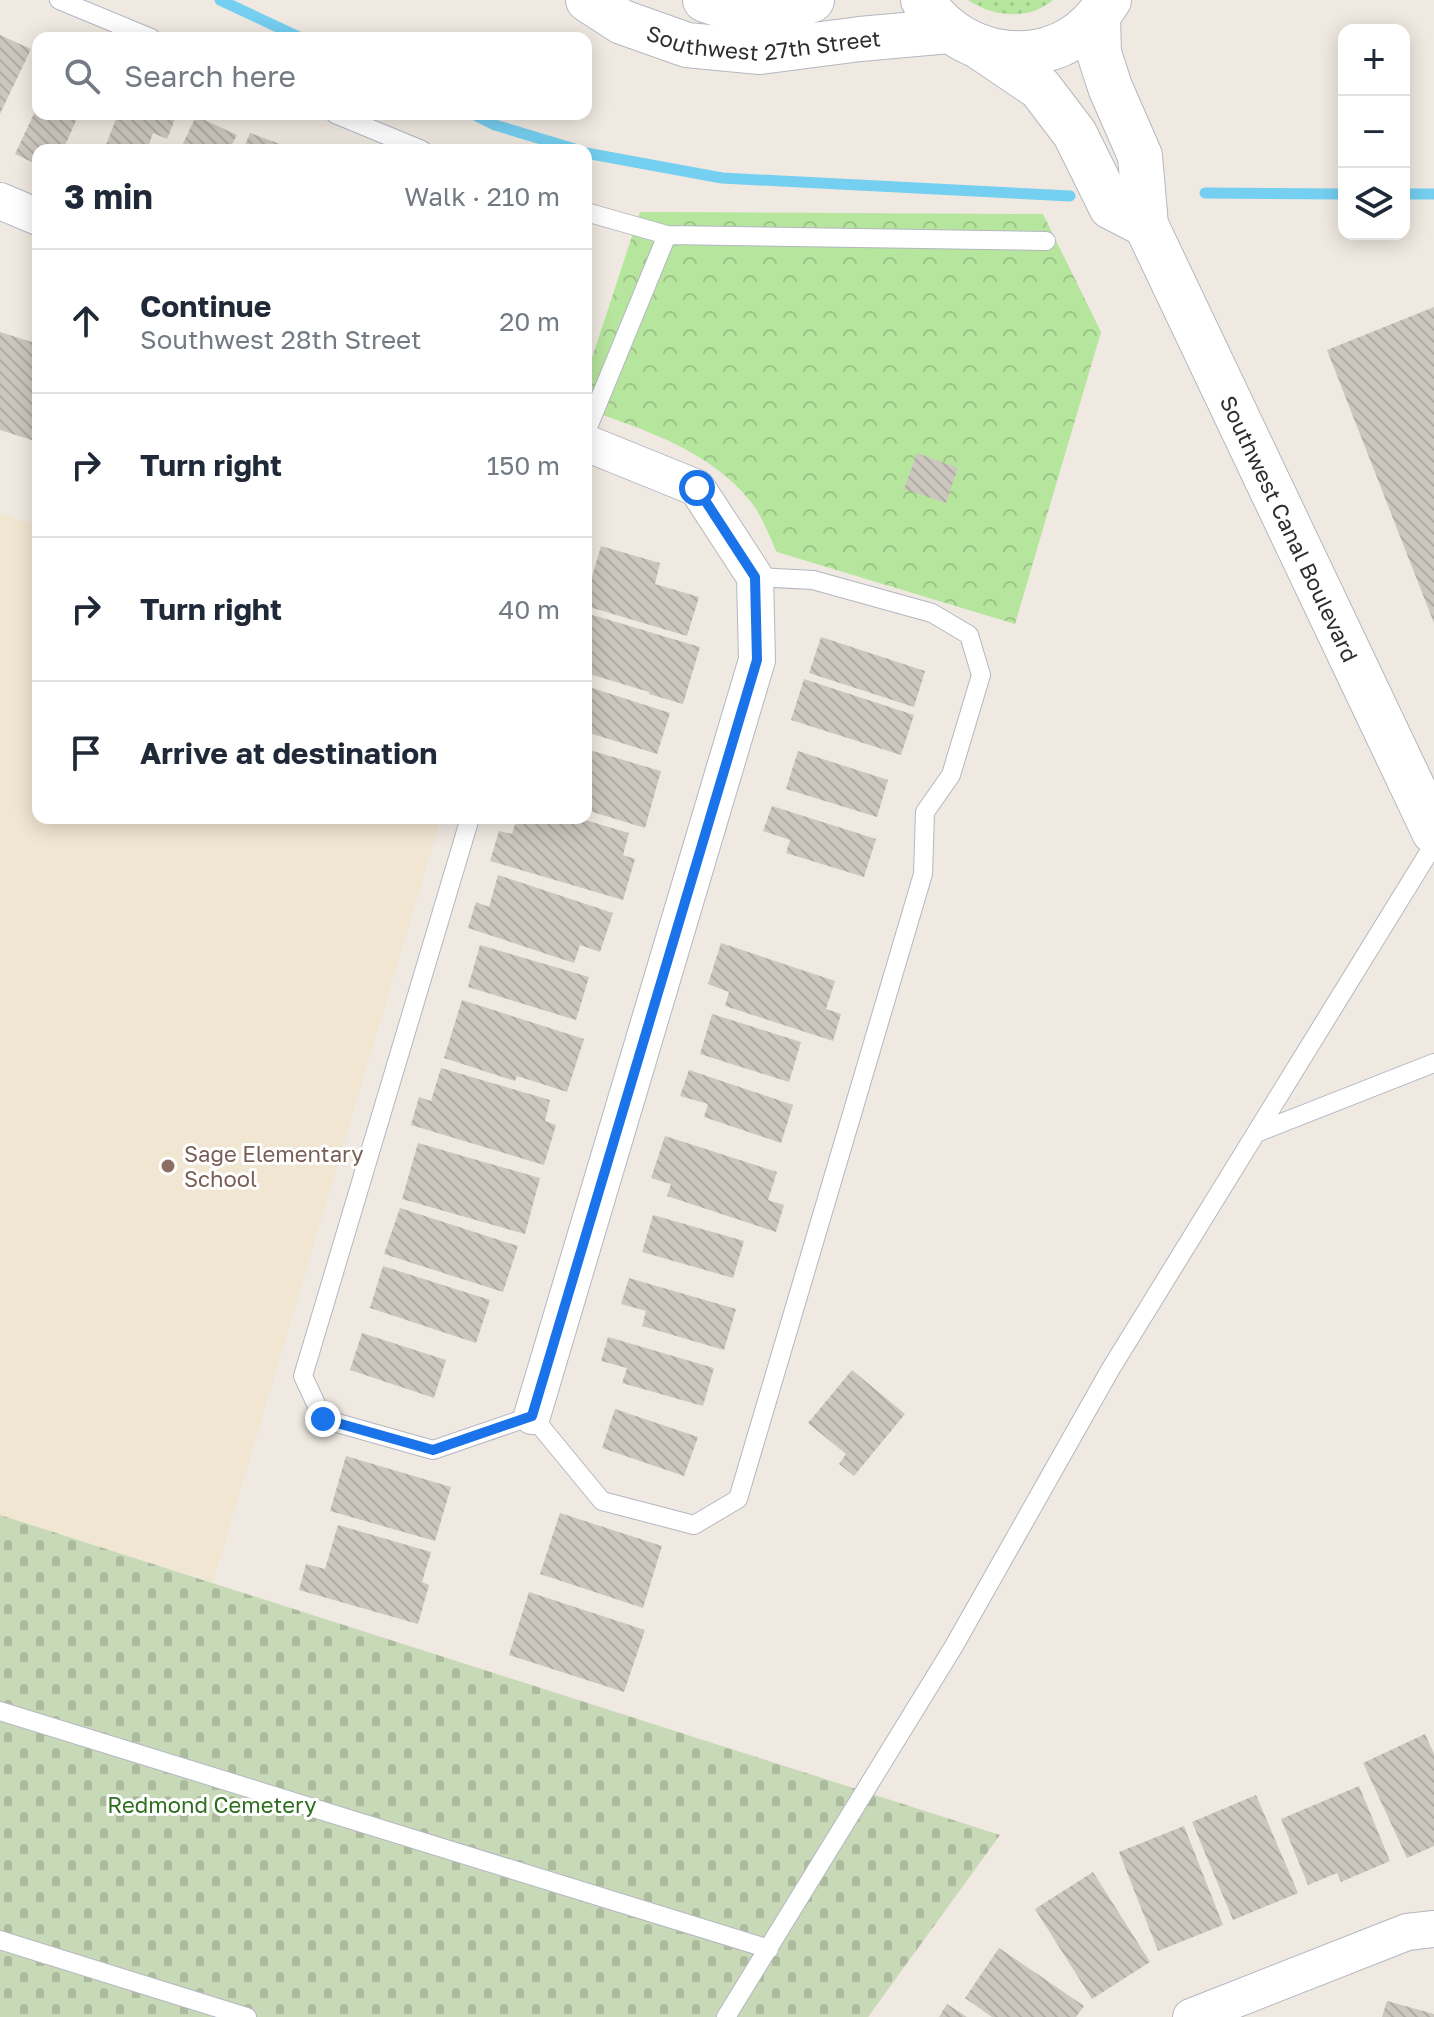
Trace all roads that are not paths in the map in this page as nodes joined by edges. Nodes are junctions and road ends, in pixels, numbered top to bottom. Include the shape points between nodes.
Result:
1 (59, 0) edge
2 (588, 0) edge
3 (705, 0) edge
4 (812, 0) edge
5 (1104, 8) edge
6 (951, 26) edge
7 (136, 32) edge
8 (350, 120) edge
9 (408, 144) edge
10 (0, 201) edge
11 (32, 214) edge
12 (592, 214) edge
13 (1146, 225) junction
14 (667, 235) junction
15 (1046, 241) dead end
16 (592, 417) edge
17 (592, 445) edge
18 (755, 577) junction
19 (468, 824) edge
20 (1434, 832) edge
21 (1434, 844) edge
22 (1434, 1063) edge
23 (1256, 1133) junction
24 (532, 1416) junction
25 (0, 1711) edge
26 (1434, 1929) edge
27 (0, 1940) edge
28 (769, 1949) junction
29 (247, 2017) edge
30 (726, 2017) edge
31 (1191, 2017) edge

1 - 7 lane
2 - 6 main road, Southwest 27th Street via 622,22 687,45 760,52
3 - 4 main road, Southwest 27th Street via 785,10
5 - 6 main road, Southwest 27th Street via 1079,34 1032,53 1006,54
5 - 13 main road, Southwest Canal Boulevard via 1099,53 1140,156
6 - 13 main road via 1040,88 1075,134 1111,207
8 - 9 lane
10 - 11 street
12 - 14 lane
13 - 20 main road, Southwest Canal Boulevard
14 - 15 lane
14 - 16 lane
17 - 18 street via 697,488
18 - 24 street via 757,660
18 - 24 lane via 813,580 932,613 969,635 981,675 951,775 925,812 923,874 738,1499 694,1525 602,1501
19 - 24 lane via 303,1376 323,1419 433,1450
21 - 23 lane
22 - 23 lane
23 - 28 lane
25 - 28 lane
26 - 31 street via 1407,1932
27 - 29 lane
28 - 30 lane

